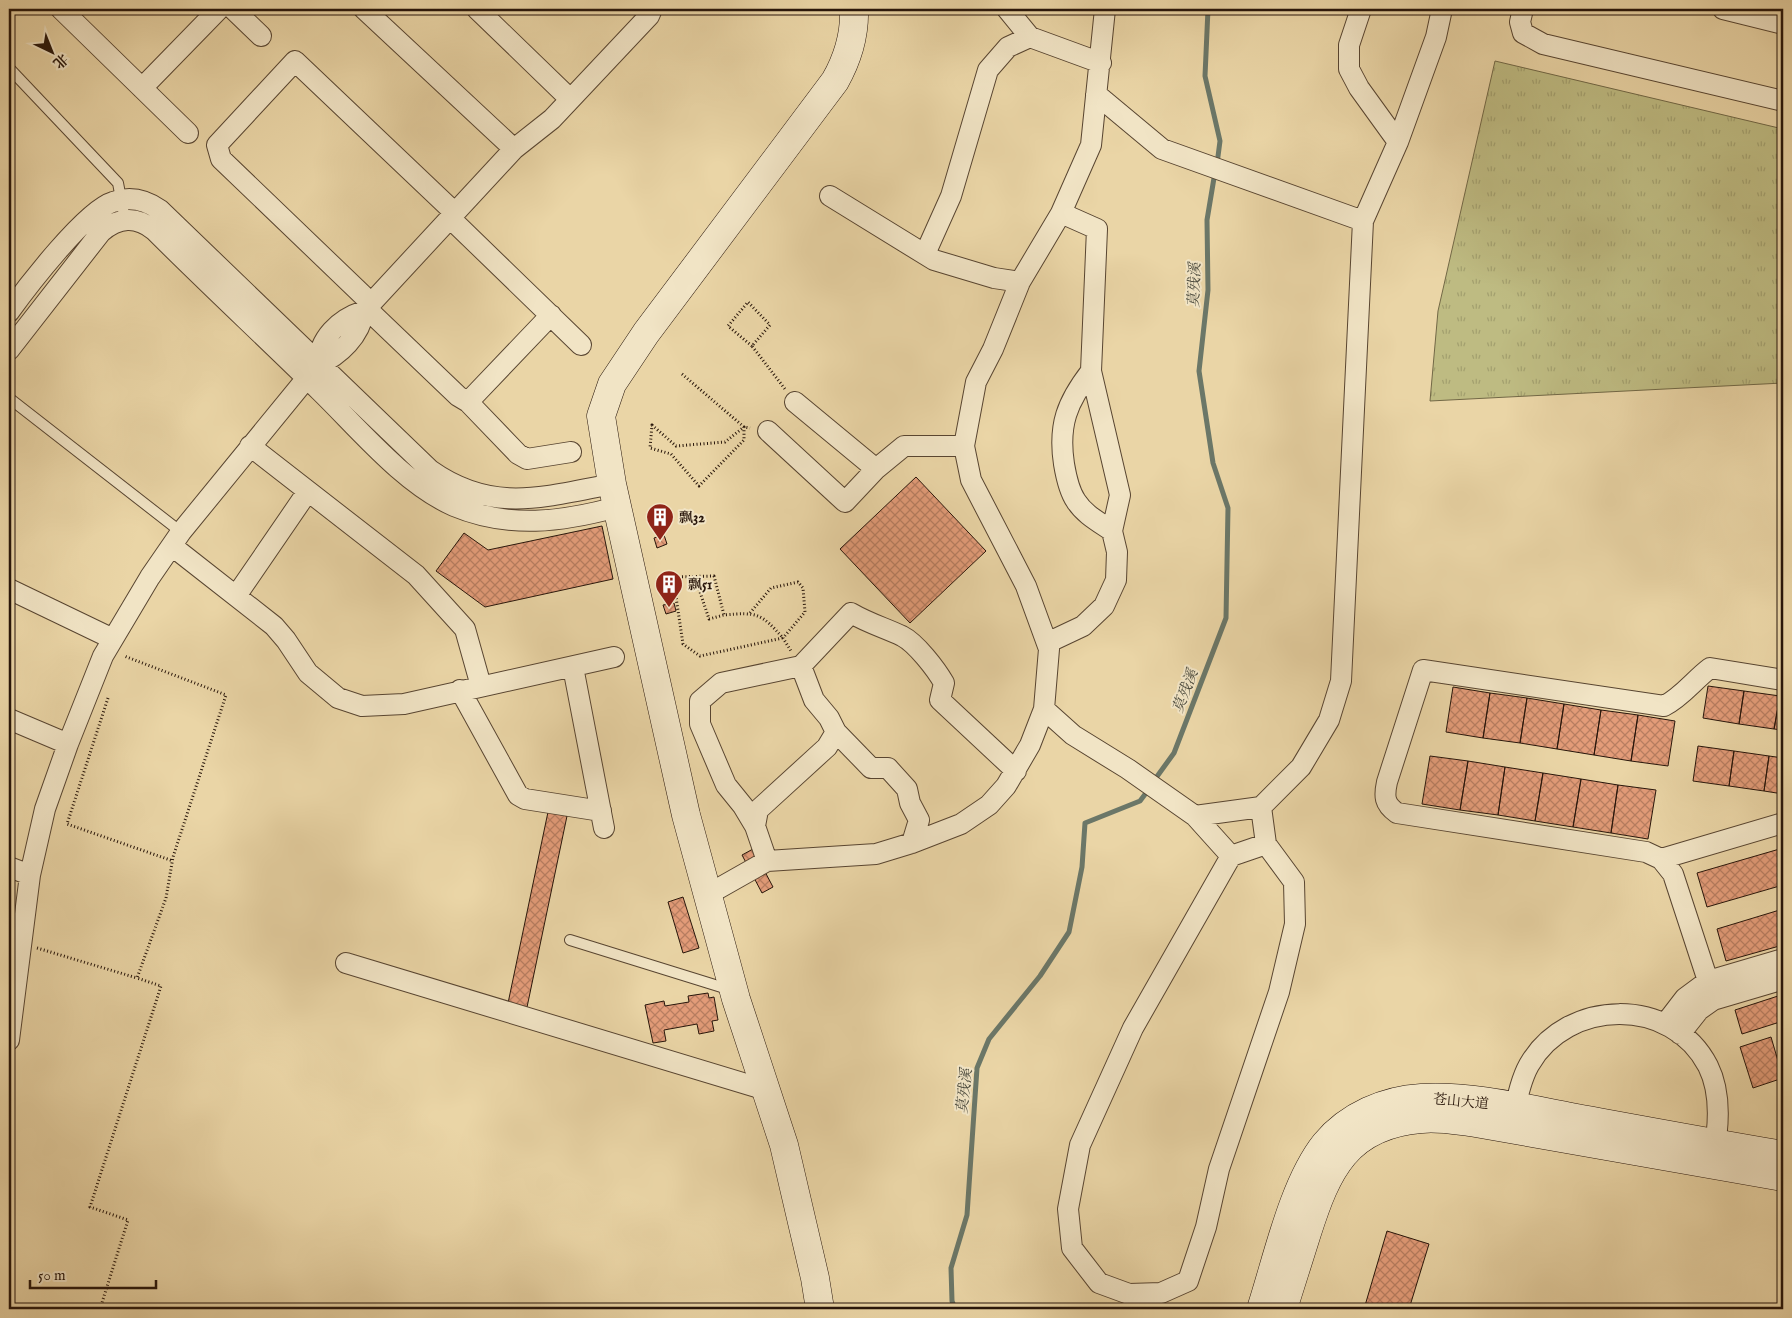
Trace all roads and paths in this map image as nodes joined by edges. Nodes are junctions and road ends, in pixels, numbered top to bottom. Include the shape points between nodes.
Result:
1 (61, 9) edge
2 (219, 9) edge
3 (233, 9) edge
4 (364, 9) edge
5 (477, 9) edge
6 (652, 9) edge
7 (854, 9) edge
8 (1007, 9) edge
9 (1105, 9) edge
10 (1361, 9) edge
11 (1442, 9) edge
12 (1523, 9) edge
13 (1723, 9) edge
14 (1783, 24) edge
15 (261, 36) dead end
16 (1030, 38) junction
17 (1101, 62) junction
18 (9, 68) edge
19 (142, 88) junction
20 (1096, 94) junction
21 (570, 99) junction
22 (1783, 101) edge
23 (188, 133) dead end
24 (1398, 142) junction
25 (514, 149) junction
26 (830, 196) dead end
27 (123, 200) junction
28 (1061, 213) junction
29 (453, 216) junction
30 (126, 220) junction
31 (1362, 221) junction
32 (925, 254) junction
33 (1020, 282) junction
34 (367, 307) junction
35 (9, 312) edge
36 (551, 315) junction
37 (581, 345) dead end
38 (752, 346) junction
39 (9, 350) edge
40 (312, 371) junction
41 (1091, 371) junction
42 (682, 374) dead end
43 (9, 398) edge
44 (468, 402) junction
45 (795, 402) joint
46 (744, 427) junction
47 (768, 431) joint
48 (250, 446) junction
49 (964, 446) junction
50 (571, 452) dead end
51 (876, 469) junction
52 (308, 491) junction
53 (615, 495) junction
54 (526, 499) junction
55 (527, 522) junction
56 (1112, 531) junction
57 (176, 539) junction
58 (9, 589) edge
59 (699, 589) dead end
60 (236, 596) junction
61 (750, 613) junction
62 (724, 615) junction
63 (782, 638) junction
64 (113, 639) junction
65 (1047, 643) junction
66 (614, 657) dead end
67 (119, 664) dead end
68 (573, 666) junction
69 (801, 666) junction
70 (1783, 680) edge
71 (481, 686) junction
72 (460, 690) junction
73 (110, 692) dead end
74 (1044, 709) junction
75 (9, 719) edge
76 (836, 732) junction
77 (68, 744) junction
78 (1016, 771) junction
79 (1262, 807) junction
80 (1195, 816) junction
81 (1783, 823) edge
82 (755, 826) junction
83 (912, 843) junction
84 (1266, 844) junction
85 (1231, 856) junction
86 (1661, 859) junction
87 (173, 860) junction
88 (767, 861) junction
89 (9, 867) edge
90 (30, 875) junction
91 (707, 896) junction
92 (570, 940) dead end
93 (21, 943) junction
94 (1783, 959) edge
95 (346, 962) dead end
96 (1783, 977) edge
97 (137, 978) junction
98 (1708, 981) junction
99 (734, 991) junction
100 (12, 995) edge
101 (1672, 1029) junction
102 (9, 1040) edge
103 (766, 1090) junction
104 (1514, 1118) junction
105 (1713, 1154) junction
106 (1783, 1155) edge
107 (1783, 1177) edge
108 (100, 1309) edge
109 (820, 1309) edge
110 (1261, 1309) edge
111 (1282, 1309) edge

1 - 19 street
2 - 19 street
3 - 15 street
4 - 25 street
5 - 21 street
6 - 21 street
7 - 53 street via 849,52 835,81 646,333 612,384 601,416
8 - 16 street
9 - 17 street
10 - 24 street via 1349,45 1349,69
11 - 24 street via 1436,37
12 - 22 street via 1520,22 1523,33 1542,44
13 - 14 street
16 - 17 street
16 - 32 street via 1008,47 988,70 951,196
17 - 20 street
18 - 27 lane via 118,183
19 - 23 street
20 - 28 street via 1090,145
20 - 31 street via 1162,149
21 - 25 street via 541,129
24 - 31 street
25 - 29 street
26 - 32 street
27 - 30 lane
27 - 35 street via 112,202 87,219
27 - 40 street via 141,200 160,210
28 - 33 street
28 - 41 street via 1097,229
29 - 34 street
29 - 34 street via 295,61 241,117 217,145 221,159
29 - 36 street
30 - 39 street via 101,232
30 - 40 street via 137,220 154,230
31 - 79 street via 1341,681 1329,720 1301,766
32 - 33 street via 934,260
33 - 49 street via 976,382
34 - 40 street via 360,326 346,346
34 - 44 street
36 - 37 street
36 - 44 street
38 - 38 path via 770,325 748,302 728,326
38 - 45 path
40 - 48 street
40 - 54 street via 442,479 490,498
40 - 55 street via 387,456 436,497 473,512
41 - 56 street via 1120,495
41 - 56 street via 1076,390 1062,423 1061,443 1066,476 1076,501 1089,516
42 - 46 path
43 - 57 lane
44 - 50 street via 518,454 527,459
45 - 51 street
46 - 46 path via 744,440 699,486 672,454 650,448 652,425 676,446 725,442
46 - 47 path
47 - 51 street via 845,502
48 - 52 street
48 - 57 street
49 - 51 street via 904,446
49 - 65 street via 971,480 1026,586
52 - 60 street
52 - 71 street via 416,575 455,616 465,629
53 - 54 street
53 - 55 street via 557,521
53 - 91 street
54 - 55 street
56 - 65 street via 1117,552 1116,580 1104,606 1083,626
57 - 60 street
57 - 64 street
58 - 64 street
59 - 62 path via 709,619
60 - 72 street via 274,626 308,673 338,698 362,706 380,706 404,704
61 - 62 path
61 - 63 path via 766,619
61 - 63 path via 771,588 798,582 803,588 804,612
62 - 63 path via 714,576 673,577 683,644 700,656
63 - 69 path
64 - 77 street
65 - 74 street
66 - 68 street
67 - 87 path via 122,655 226,695
68 - 71 street
68 - 72 street via 602,820 518,795
69 - 76 street via 814,700
69 - 78 street via 851,613 870,624 904,636 935,668 944,683 940,700
69 - 82 street via 721,683 700,701 700,724 726,785
70 - 86 street via 1710,668 1664,706 1423,670 1387,782 1384,796 1391,808 1406,815 1646,852
71 - 72 street
73 - 87 path via 67,824
74 - 78 street
74 - 80 street via 1072,735
75 - 77 street
76 - 82 street via 827,747 758,810
76 - 83 street via 871,768 888,768 907,789 919,820
77 - 90 street via 45,809
78 - 83 street via 989,805 961,824
79 - 80 street
79 - 84 street
80 - 85 street
81 - 86 street
82 - 88 street
83 - 88 street via 876,854
84 - 85 street
84 - 85 street via 1294,882 1295,924 1279,992 1219,1170 1206,1227 1188,1281 1161,1294 1129,1294 1100,1283 1072,1248 1068,1210 1080,1145 1133,1028
86 - 98 street via 1673,874
87 - 97 path via 166,898
88 - 91 street
89 - 90 street
90 - 93 street
91 - 99 street
92 - 99 lane
93 - 97 path
93 - 100 street
94 - 98 street
95 - 103 street
96 - 101 street via 1713,1000
97 - 108 path via 161,986 90,1207 128,1220
98 - 101 street via 1685,998
99 - 103 street
100 - 102 street
101 - 104 street via 1647,1016 1629,1013 1607,1013 1578,1022 1538,1053 1525,1074
101 - 105 street via 1700,1054 1714,1081 1718,1111
103 - 109 street via 790,1171 816,1278
104 - 105 street, 苍山大道
104 - 110 street, 苍山大道 via 1421,1098 1384,1105 1360,1115 1341,1128 1313,1160 1302,1184
104 - 111 street, 苍山大道 via 1461,1121 1422,1118 1390,1124 1354,1144 1330,1171 1320,1191
105 - 106 street, 苍山大道
105 - 107 street, 苍山大道

